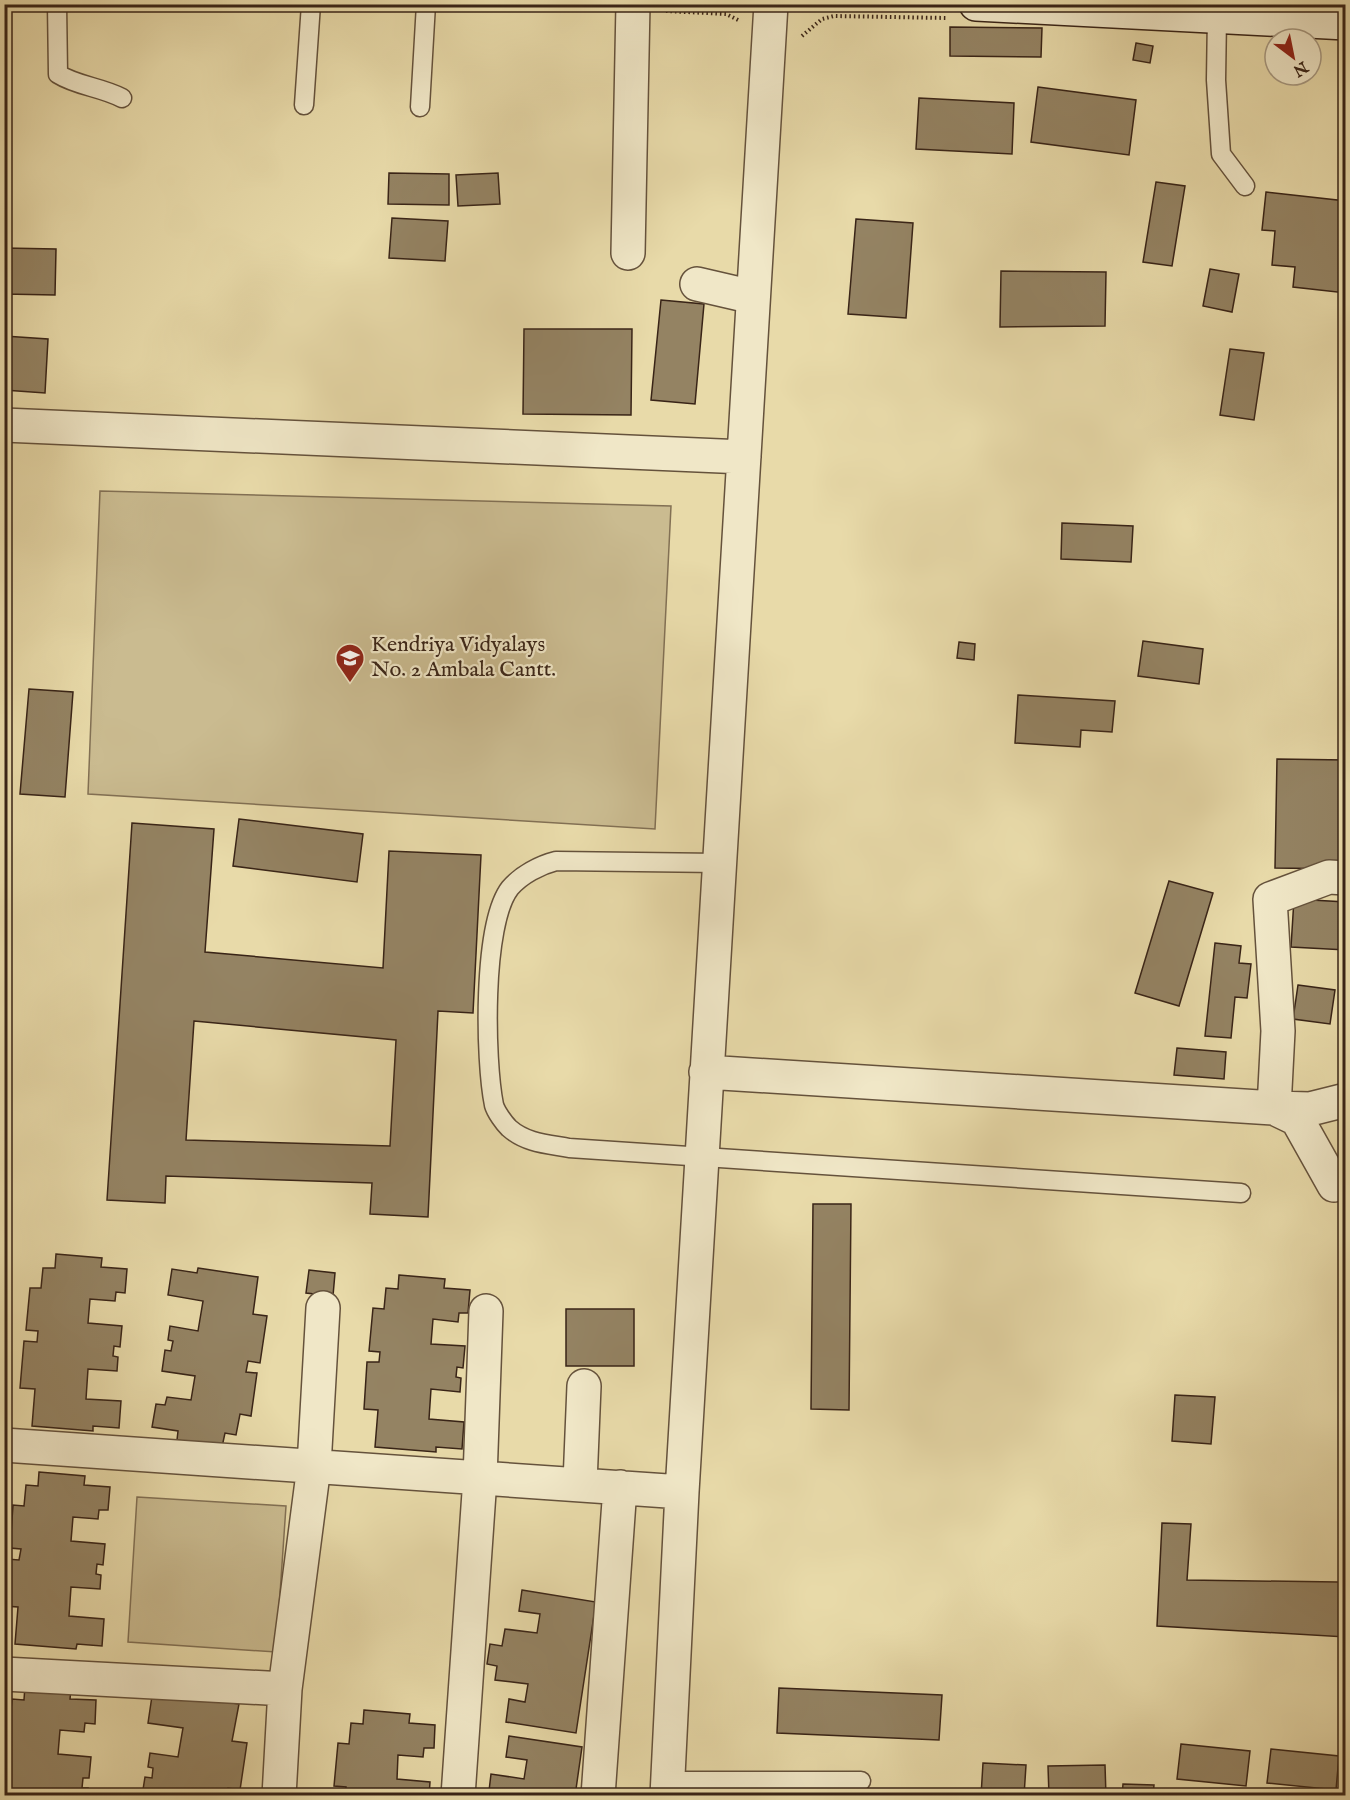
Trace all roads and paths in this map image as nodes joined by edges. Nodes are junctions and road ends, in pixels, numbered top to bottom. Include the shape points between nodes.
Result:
1 (57, 4) edge
2 (311, 4) edge
3 (426, 4) edge
4 (523, 4) edge
5 (771, 4) edge
6 (976, 4) edge
7 (636, 8) edge
8 (1218, 16) junction
9 (1346, 23) edge
10 (746, 26) dead end
11 (122, 98) dead end
12 (304, 105) dead end
13 (420, 107) dead end
14 (1245, 186) dead end
15 (628, 253) dead end
16 (697, 284) dead end
17 (753, 297) junction
18 (4, 425) edge
19 (744, 457) junction
20 (719, 863) junction
21 (1346, 878) edge
22 (706, 1072) junction
23 (1346, 1100) edge
24 (1274, 1108) junction
25 (701, 1155) junction
26 (1334, 1185) dead end
27 (1241, 1193) dead end
28 (323, 1308) dead end
29 (486, 1311) dead end
30 (584, 1386) dead end
31 (4, 1445) edge
32 (314, 1466) junction
33 (480, 1478) junction
34 (580, 1483) junction
35 (620, 1487) junction
36 (682, 1492) junction
37 (4, 1674) edge
38 (285, 1689) junction
39 (861, 1781) dead end
40 (668, 1788) edge
41 (279, 1796) edge
42 (458, 1796) edge
43 (598, 1796) edge

1 - 11 lane via 58,74
2 - 12 lane
3 - 13 lane
4 - 7 path
5 - 17 street
6 - 8 street
7 - 10 path via 726,14
7 - 15 street
8 - 9 street
8 - 14 lane via 1216,80 1221,154
16 - 17 street
17 - 19 street
18 - 19 street
19 - 20 street
20 - 22 street
20 - 25 lane via 556,861 539,866 510,888 494,924 490,961 489,1052 494,1108 508,1128 528,1141 569,1148
21 - 24 street via 1329,877 1270,899 1278,1030
22 - 24 street
22 - 25 street
23 - 24 street via 1310,1109
24 - 26 street via 1297,1119
25 - 27 lane
25 - 36 street
28 - 32 street
29 - 33 street
30 - 34 street
31 - 32 street
32 - 33 street
32 - 38 street
33 - 34 street
33 - 42 street
34 - 35 street
35 - 36 street
35 - 43 street
36 - 40 street
37 - 38 street
38 - 41 street
39 - 40 lane

